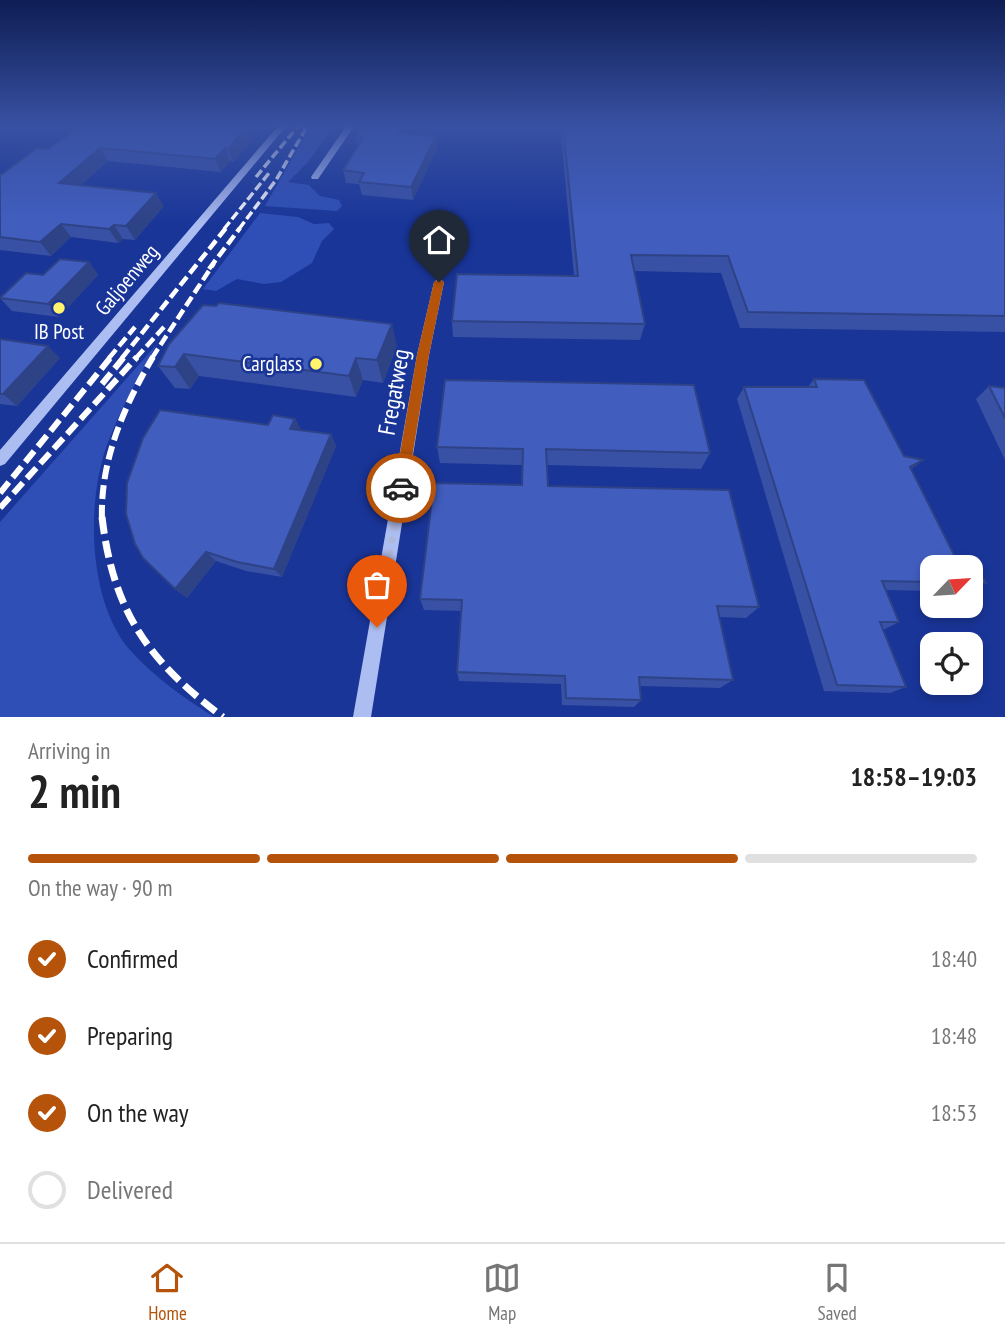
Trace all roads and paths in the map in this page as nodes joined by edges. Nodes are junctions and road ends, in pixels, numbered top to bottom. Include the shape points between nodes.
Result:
1 (255, 158) edge
2 (328, 158) edge
3 (316, 177) dead end
4 (439, 282) dead end
5 (0, 460) edge
6 (362, 717) edge

1 - 5 street, Galjoenweg
2 - 3 street
4 - 6 street, Fregatweg

